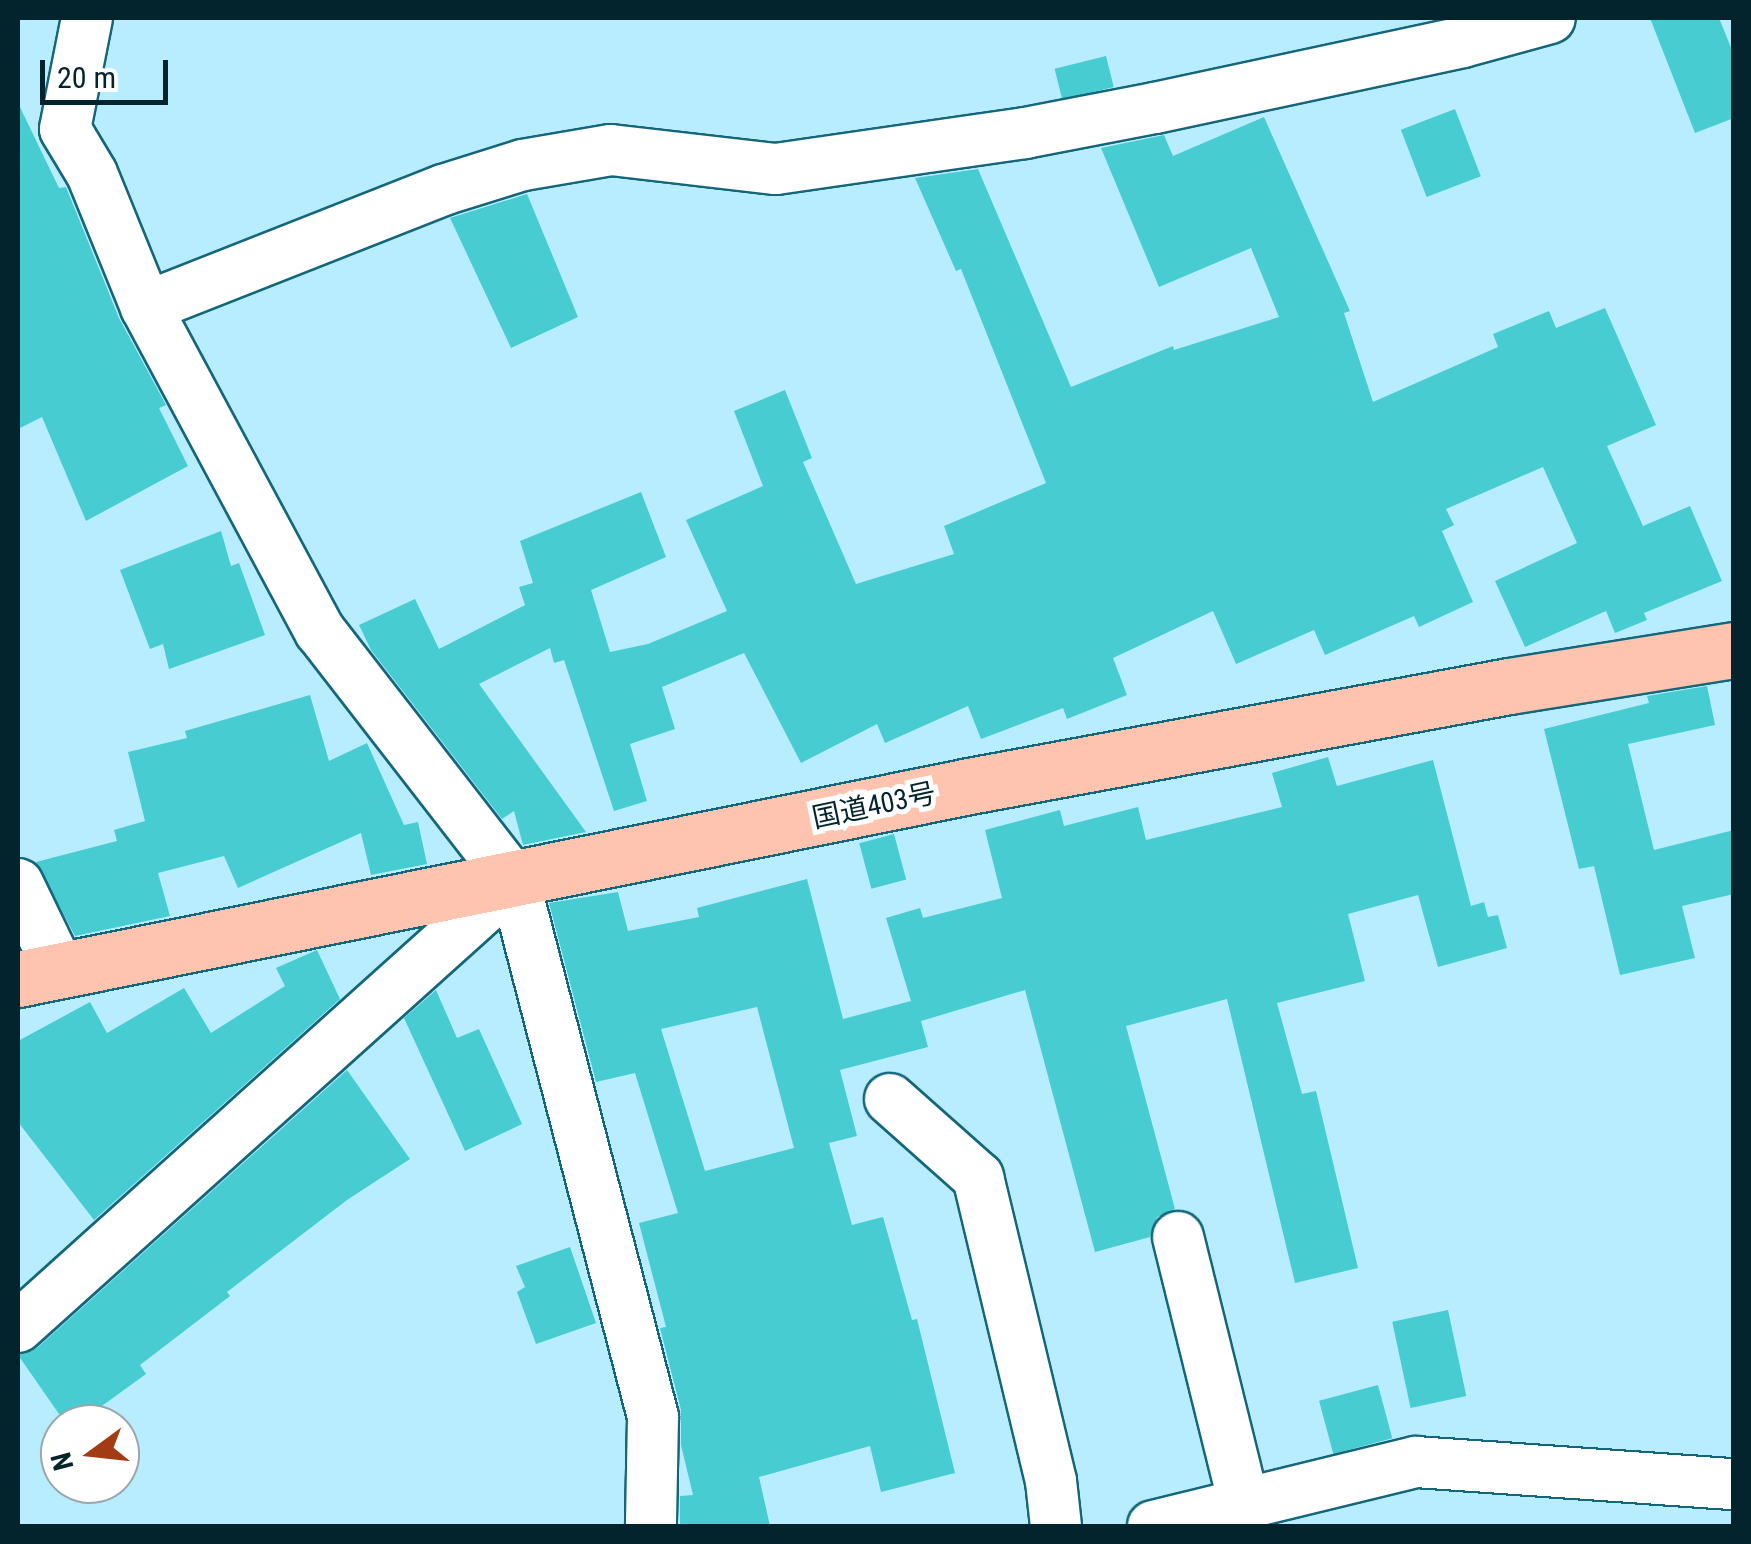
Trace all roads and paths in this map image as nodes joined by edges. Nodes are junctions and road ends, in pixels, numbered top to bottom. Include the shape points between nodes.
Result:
1 (87, 18) edge
2 (1550, 18) edge
3 (146, 307) junction
4 (1734, 650) edge
5 (514, 882) junction
6 (18, 884) edge
7 (38, 974) edge
8 (890, 1099) dead end
9 (1178, 1237) dead end
10 (18, 1327) edge
11 (1734, 1484) edge
12 (1244, 1504) junction
13 (650, 1526) edge
14 (1056, 1526) edge
15 (1153, 1526) edge

1 - 3 street via 65,129 92,174
2 - 3 street via 1155,108 776,169 611,150 524,165 443,190
3 - 5 street via 320,630
4 - 5 highway, 国道403号 via 969,786
5 - 7 highway, 国道403号
5 - 10 street
5 - 13 street via 653,1416
6 - 7 street
8 - 14 street via 978,1177
9 - 12 street
11 - 12 street via 1416,1462
12 - 15 street

